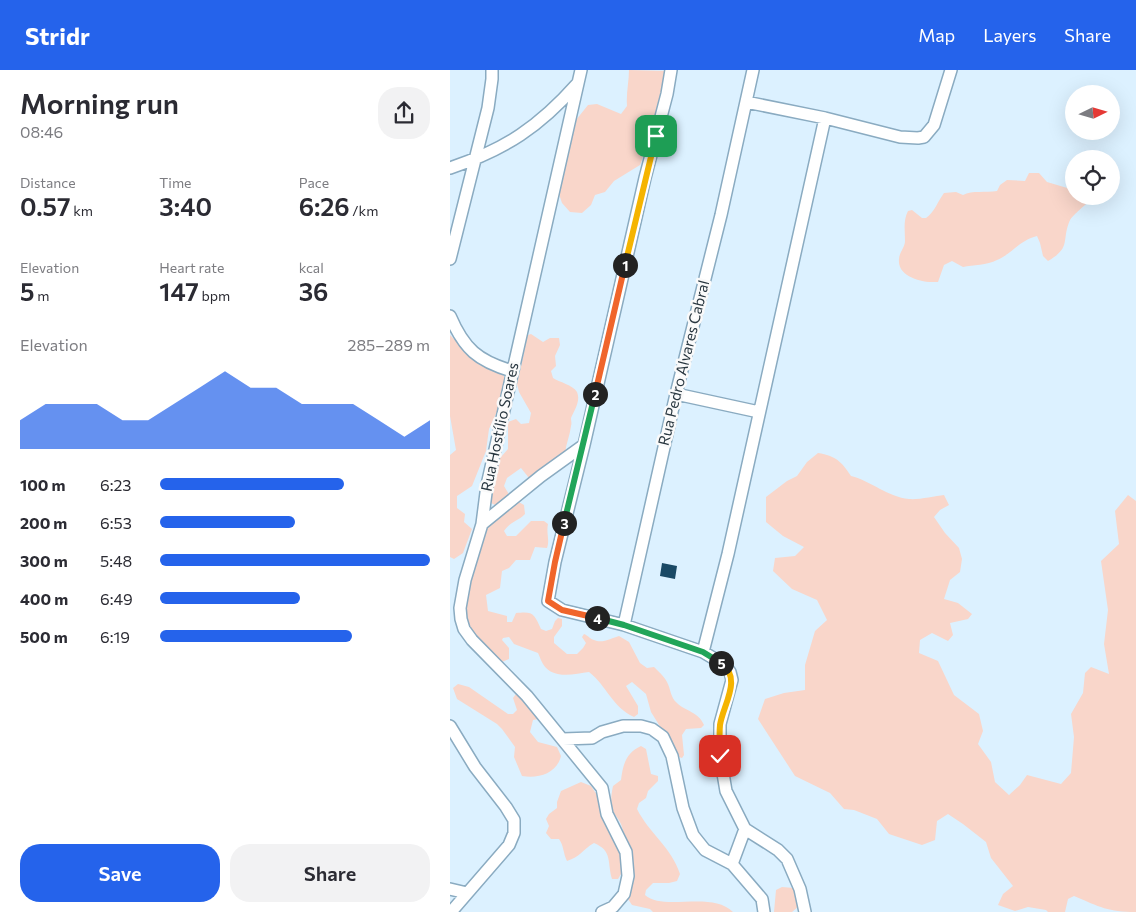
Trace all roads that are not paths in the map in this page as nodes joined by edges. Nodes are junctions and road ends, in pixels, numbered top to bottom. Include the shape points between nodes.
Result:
1 (492, 70) edge
2 (671, 70) edge
3 (752, 70) edge
4 (951, 70) edge
5 (580, 76) edge
6 (746, 102) junction
7 (826, 118) junction
8 (475, 160) junction
9 (450, 168) edge
10 (450, 259) edge
11 (450, 316) edge
12 (512, 371) junction
13 (676, 394) junction
14 (759, 412) junction
15 (584, 445) junction
16 (482, 524) junction
17 (624, 625) junction
18 (703, 652) junction
19 (450, 726) edge
20 (563, 739) junction
21 (745, 829) junction
22 (732, 864) junction
23 (450, 889) edge
24 (467, 893) junction
25 (451, 912) edge
26 (602, 912) edge
27 (764, 912) edge
28 (804, 912) edge

1 - 8 street via 488,108
2 - 15 street
3 - 6 street, Rua Pedro Alvares Cabral
4 - 7 street via 938,118 924,137 900,137
5 - 8 street via 559,104 532,128
5 - 12 street, Rua Hostílio Soares
6 - 7 street
6 - 13 street, Rua Pedro Alvares Cabral
7 - 14 street
8 - 9 street
8 - 10 street
11 - 12 street via 466,347 490,363
12 - 16 street, Rua Hostílio Soares via 487,485
13 - 14 street
13 - 17 street, Rua Pedro Alvares Cabral
14 - 18 street
15 - 16 street
15 - 17 street via 548,601 562,610
16 - 20 street, Rua Hostílio Soares via 460,608 464,629
17 - 18 street
18 - 21 street via 725,665 732,680 720,724 720,756 726,791
19 - 24 street via 514,820 514,833 508,845
20 - 22 street via 592,738 623,726 652,729 663,737 672,756 683,808 693,835 705,850
20 - 26 street, Rua Hostílio Soares via 599,783 607,814 626,852 628,876 624,894 613,907
21 - 22 street
21 - 28 street via 787,859 800,888
22 - 27 street via 762,900
23 - 24 street
24 - 25 street

